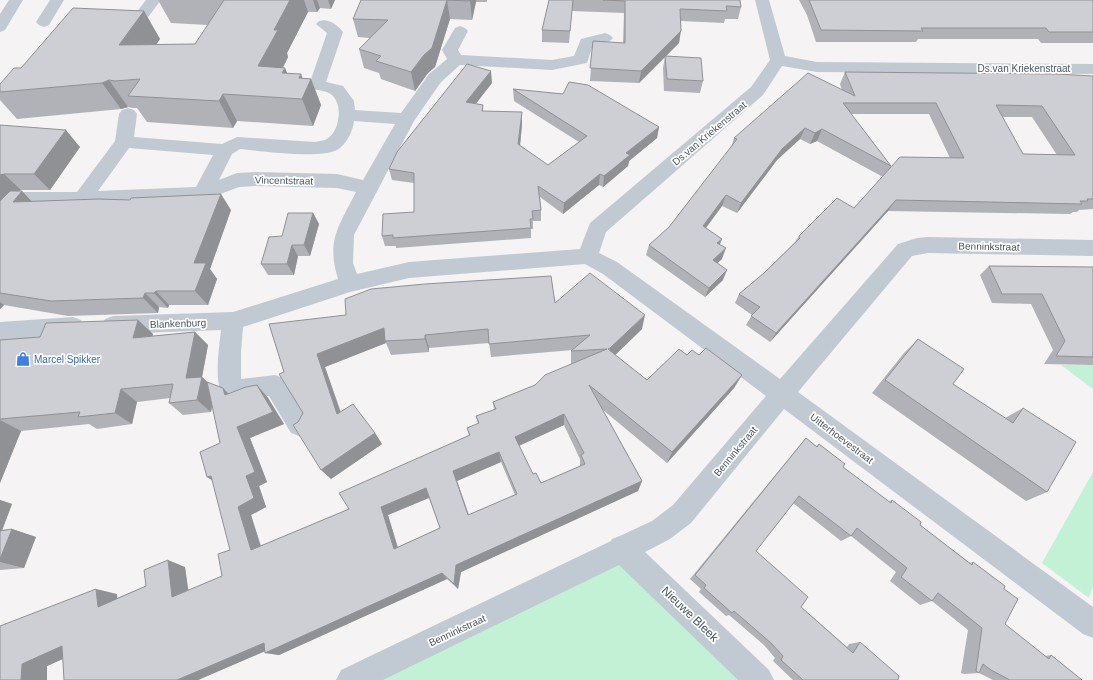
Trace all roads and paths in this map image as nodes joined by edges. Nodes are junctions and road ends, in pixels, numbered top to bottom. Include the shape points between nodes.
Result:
1 (16, 0) edge
2 (57, 0) edge
3 (154, 0) edge
4 (762, 0) edge
5 (44, 22) dead end
6 (137, 22) edge
7 (324, 24) dead end
8 (0, 27) edge
9 (460, 31) dead end
10 (605, 38) dead end
11 (456, 60) junction
12 (778, 60) junction
13 (1093, 69) edge
14 (128, 114) dead end
15 (347, 115) junction
16 (406, 118) junction
17 (124, 142) junction
18 (225, 150) junction
19 (368, 188) junction
20 (202, 194) junction
21 (82, 199) junction
22 (0, 222) edge
23 (1093, 248) edge
24 (588, 256) junction
25 (350, 284) junction
26 (233, 321) junction
27 (0, 331) edge
28 (782, 394) junction
29 (299, 425) edge
30 (621, 548) junction
31 (1093, 624) edge
32 (351, 680) edge
33 (759, 680) edge

1 - 8 street
2 - 5 street
3 - 6 street
4 - 12 street
7 - 15 street via 335,32 317,85 337,90 346,101
9 - 11 street via 450,50
10 - 11 street via 586,42 581,60 552,65
11 - 16 street via 435,78
12 - 13 street, Ds.van Kriekenstraat via 817,67
12 - 24 street, Ds.van Kriekenstraat via 757,91 597,228
14 - 17 street
15 - 16 street
15 - 18 street via 344,130 332,145 315,148 237,142
16 - 19 street
17 - 18 street
17 - 21 street
18 - 20 street
19 - 20 street, Vincentstraat via 337,181 237,180
19 - 25 street via 344,235 343,263
20 - 21 street, Vincentstraat
21 - 22 street, Vincentstraat via 21,199
23 - 28 street, Benninkstraat via 928,245 905,250
24 - 25 street via 409,270
24 - 28 street, Uitterhoevestraat via 610,268
25 - 26 street, Blankenburg
26 - 27 street, Blankenburg via 43,327
26 - 29 street via 230,388 238,390 275,385
28 - 30 street, Benninkstraat via 682,514 661,530
28 - 31 street, Uitterhoevestraat
30 - 32 street, Benninkstraat via 567,577
30 - 33 street, Nieuwe Bleek

